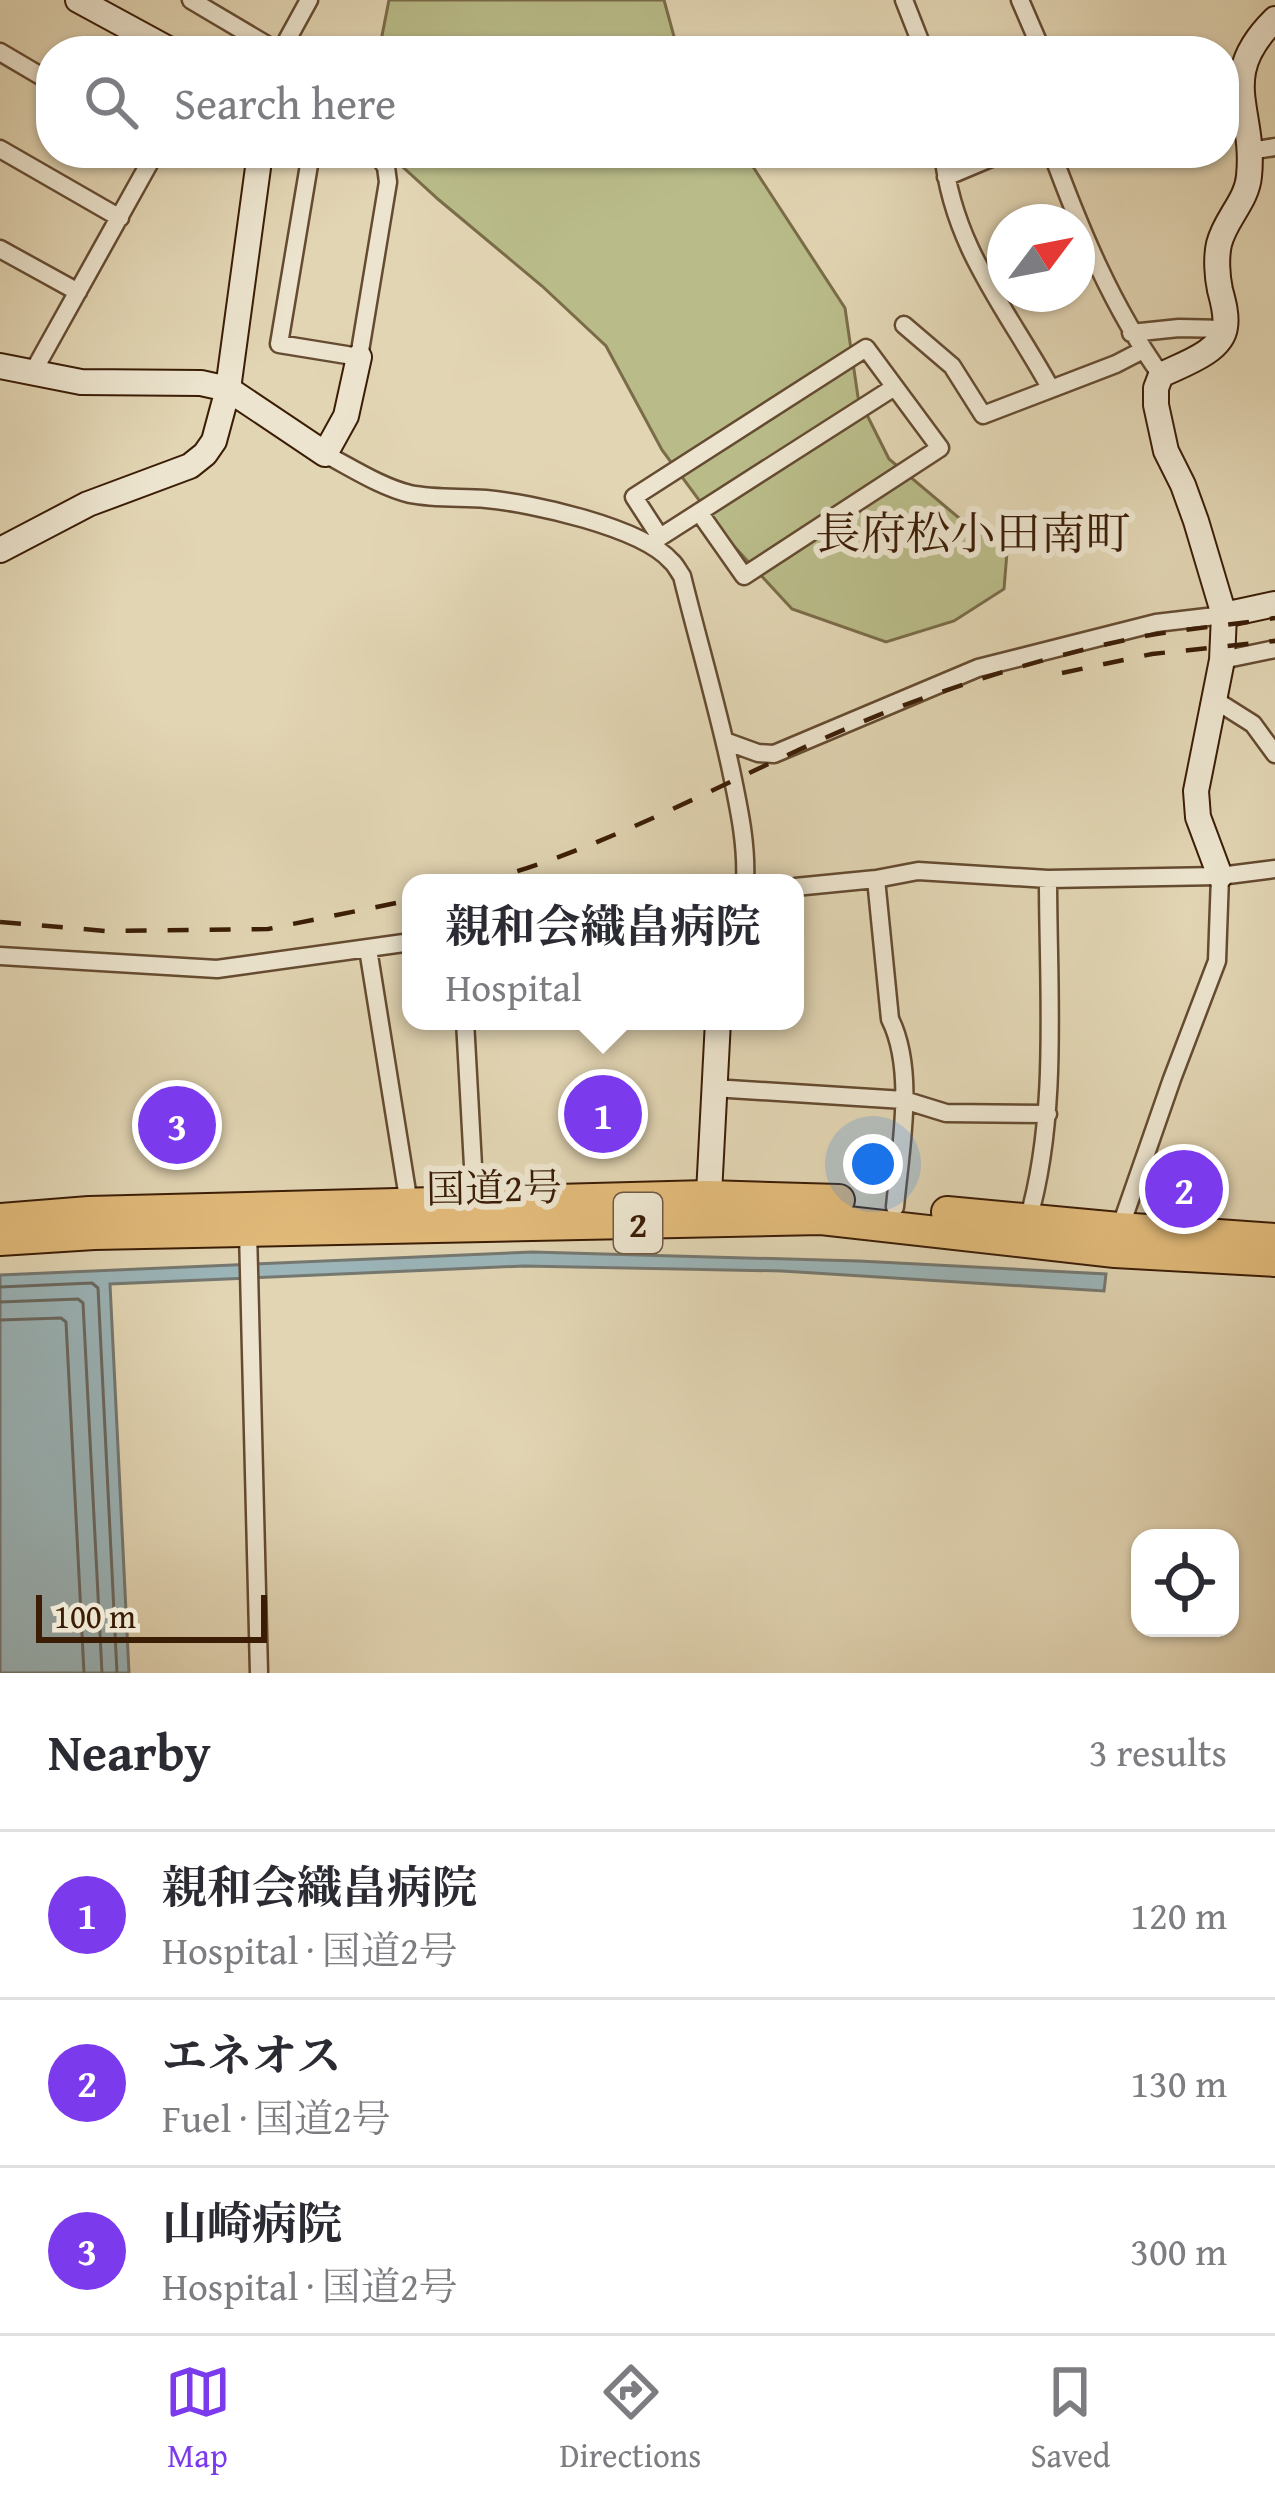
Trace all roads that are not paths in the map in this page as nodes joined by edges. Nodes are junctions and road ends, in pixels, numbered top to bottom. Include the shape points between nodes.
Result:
1 (78, 0) edge
2 (191, 0) edge
3 (310, 0) edge
4 (904, 0) edge
5 (1020, 0) edge
6 (1275, 19) edge
7 (144, 36) edge
8 (253, 36) edge
9 (288, 36) edge
10 (918, 36) edge
11 (1036, 36) edge
12 (0, 52) edge
13 (36, 73) edge
14 (0, 149) edge
15 (1262, 149) edge
16 (147, 168) edge
17 (258, 168) edge
18 (308, 168) edge
19 (386, 168) edge
20 (945, 168) edge
21 (968, 168) edge
22 (1058, 168) edge
23 (946, 177) junction
24 (120, 218) junction
25 (0, 249) edge
26 (78, 292) junction
27 (904, 325) dead end
28 (1226, 329) junction
29 (1131, 333) junction
30 (1143, 350) junction
31 (359, 357) junction
32 (0, 366) edge
33 (33, 372) junction
34 (1160, 375) junction
35 (893, 388) junction
36 (228, 389) junction
37 (1052, 389) junction
38 (325, 454) junction
39 (699, 512) junction
40 (654, 541) junction
41 (0, 550) edge
42 (1275, 604) edge
43 (1224, 615) junction
44 (1275, 649) edge
45 (1222, 660) junction
46 (1215, 700) junction
47 (725, 742) junction
48 (1275, 754) edge
49 (1275, 868) edge
50 (745, 874) edge
51 (1220, 876) junction
52 (876, 879) junction
53 (1048, 879) junction
54 (804, 885) edge
55 (402, 943) edge
56 (368, 949) junction
57 (0, 956) edge
58 (466, 1030) edge
59 (717, 1030) edge
60 (713, 1088) junction
61 (904, 1100) junction
62 (1048, 1114) junction
63 (476, 1202) junction
64 (410, 1204) junction
65 (896, 1207) junction
66 (708, 1209) junction
67 (0, 1219) edge
68 (1028, 1220) junction
69 (1275, 1239) edge
70 (0, 1240) edge
71 (1117, 1240) junction
72 (248, 1244) junction
73 (1275, 1261) edge
74 (259, 1673) edge

1 - 7 street
2 - 8 street
3 - 9 street
4 - 10 street
5 - 11 street
6 - 15 street via 1242,73 1241,104
12 - 13 street
14 - 24 street
15 - 28 street via 1218,246
16 - 24 street
17 - 36 street
18 - 31 street via 279,344
19 - 31 street
20 - 23 street
21 - 23 street
22 - 29 street
23 - 37 street via 981,275
24 - 26 street
25 - 26 street
26 - 33 street
27 - 37 street via 952,366 983,415
28 - 29 street
28 - 34 street via 1219,342
29 - 30 street
30 - 34 street
30 - 37 street
31 - 38 street via 346,416
32 - 33 street
33 - 36 street
34 - 43 street via 1156,405 1166,451
35 - 39 street
35 - 39 street via 940,448 744,576
35 - 40 street via 866,348 634,496
36 - 38 street
36 - 41 street via 214,441 190,466 88,504
38 - 40 street via 409,494 544,509
39 - 40 street
40 - 47 street via 682,576
42 - 43 street
43 - 45 street
43 - 47 street via 1156,623 978,668 774,754
44 - 45 street
45 - 46 street
46 - 48 street via 1252,724
46 - 51 street via 1196,791
47 - 50 street
49 - 51 street
51 - 53 street
51 - 71 street via 1217,961
52 - 53 street via 918,871
52 - 54 street
52 - 61 street
53 - 62 street
55 - 56 street
56 - 57 street via 217,969
56 - 64 street
58 - 63 street
59 - 60 street
60 - 61 street
60 - 66 street
61 - 62 street via 946,1113
61 - 65 street
62 - 68 street
63 - 64 highway, 国道2号 / 2
63 - 66 highway, 国道2号 / 2
64 - 67 highway, 国道2号 / 2
65 - 66 highway, 国道2号 / 2 via 830,1198
65 - 68 highway, 国道2号 / 2
66 - 71 highway, 国道2号 / 2
66 - 72 highway, 国道2号 / 2
68 - 71 highway, 国道2号 / 2
69 - 71 highway, 国道2号 / 2
70 - 72 highway, 国道2号 / 2 via 94,1234
71 - 73 highway, 国道2号 / 2
72 - 74 street

